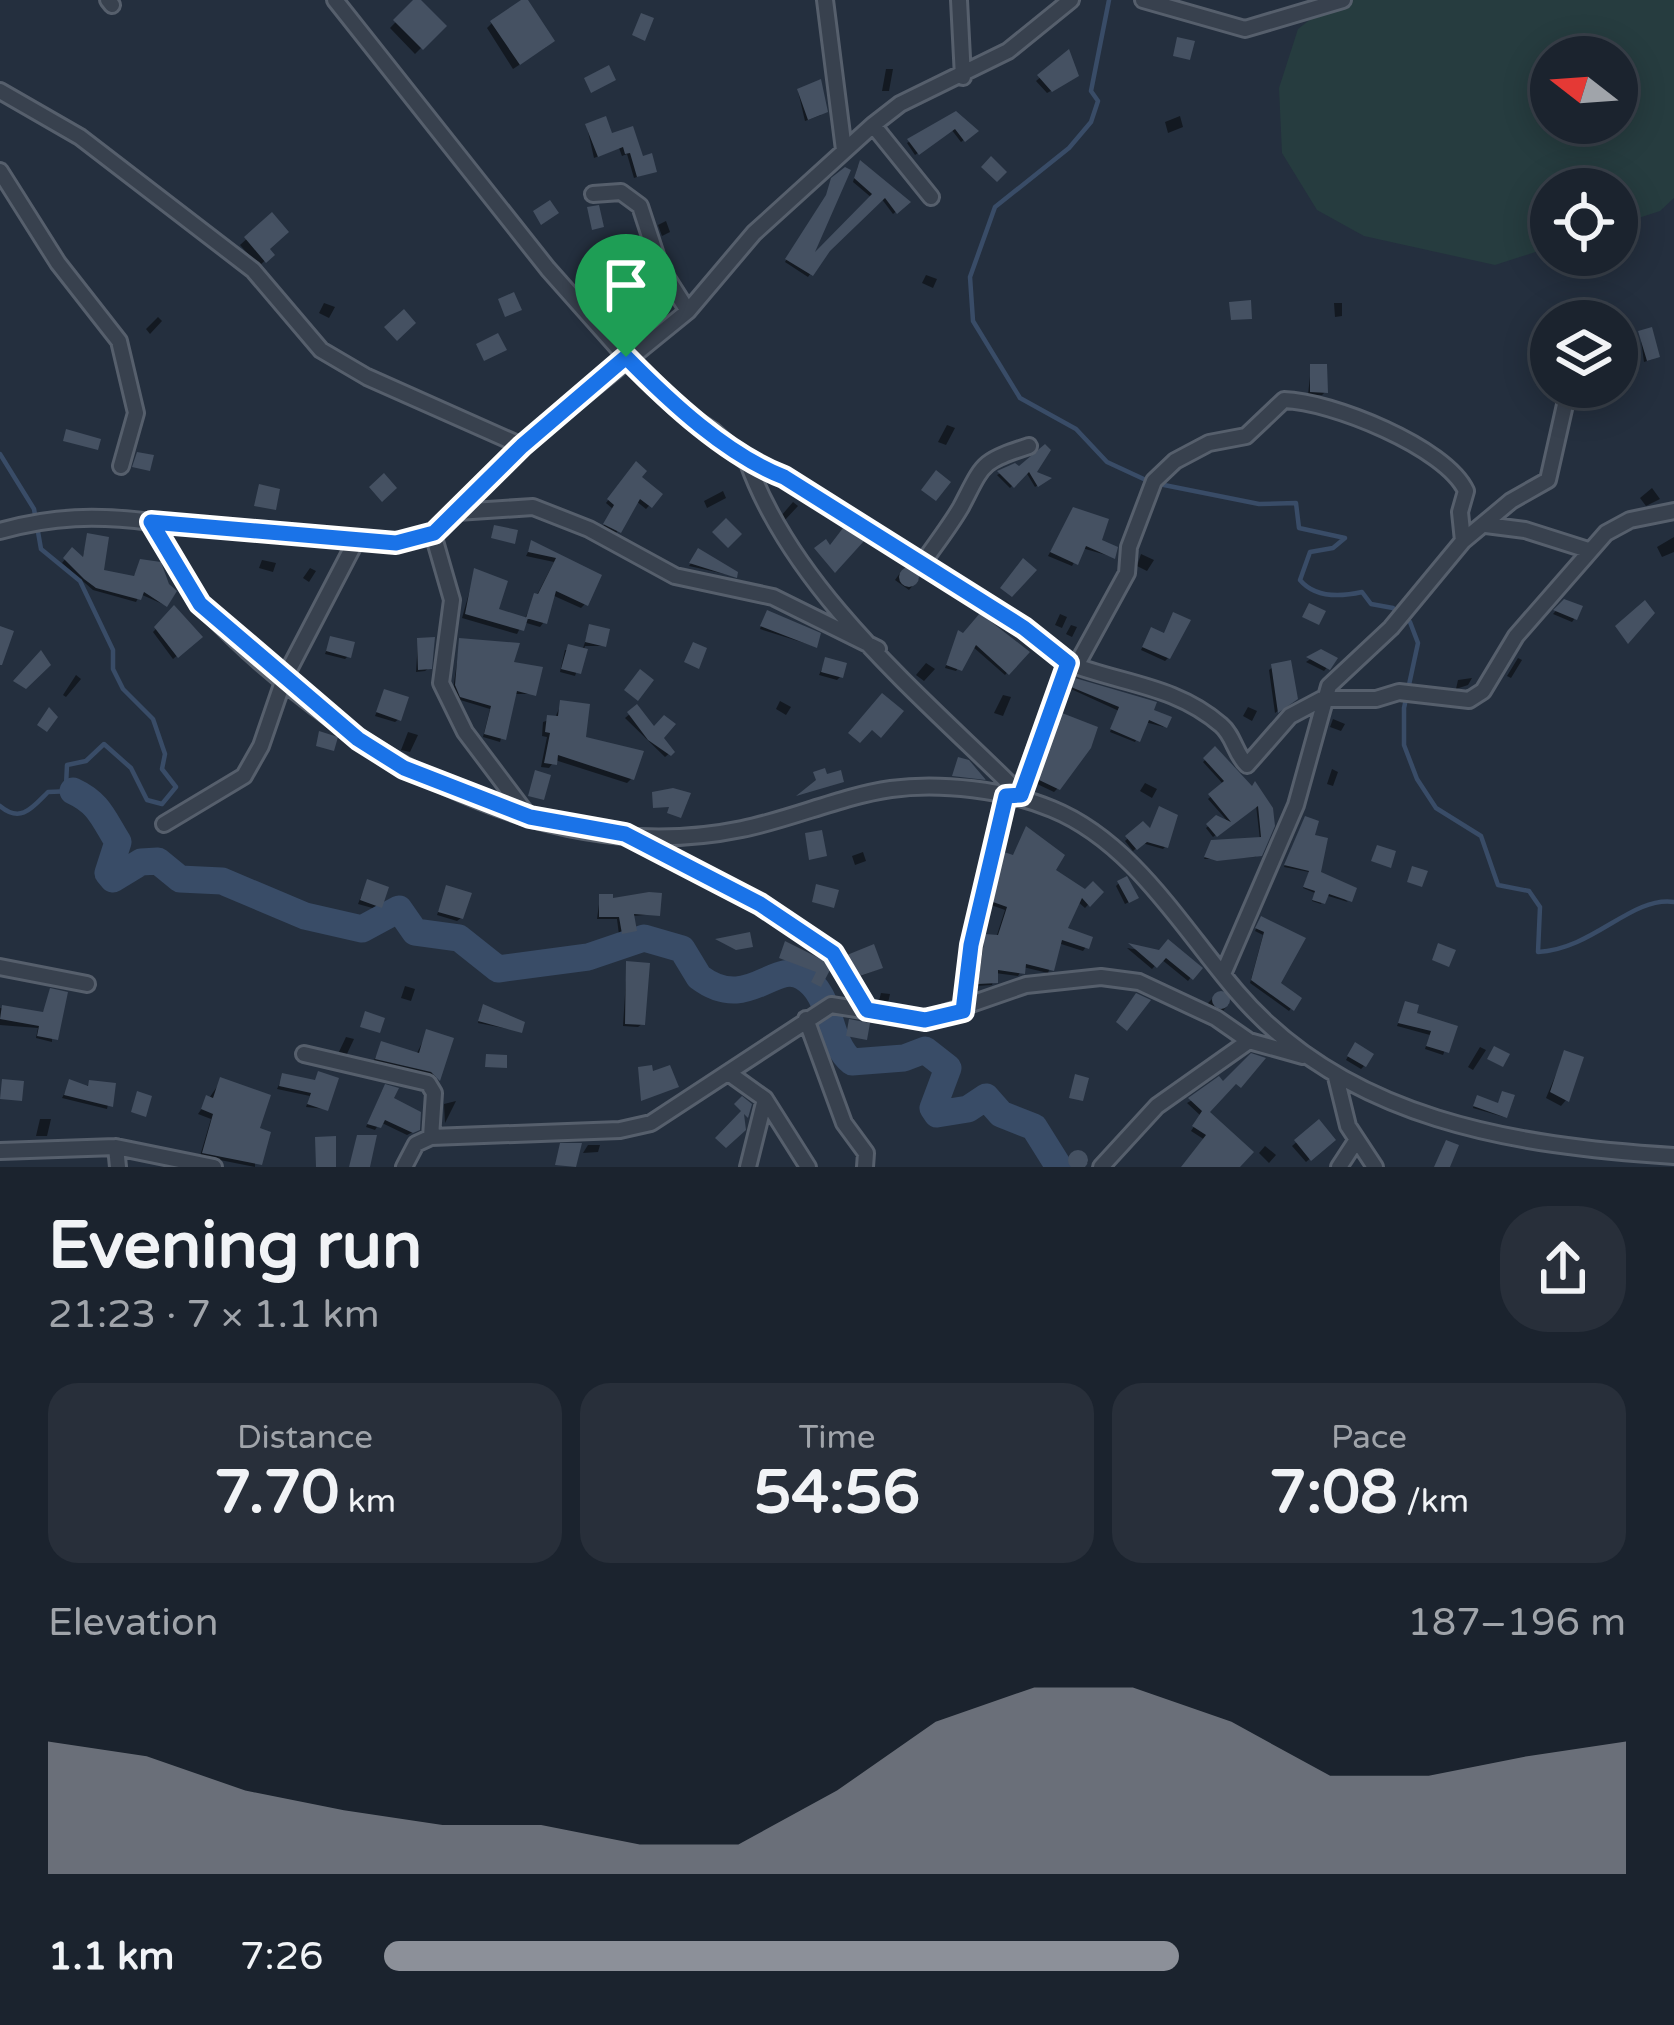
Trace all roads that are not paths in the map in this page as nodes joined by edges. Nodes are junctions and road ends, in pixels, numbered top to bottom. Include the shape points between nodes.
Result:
1 (334, 0) edge
2 (825, 0) edge
3 (959, 0) edge
4 (1071, 0) edge
5 (1143, 0) edge
6 (1343, 0) edge
7 (1334, 1) edge
8 (963, 77) junction
9 (0, 91) edge
10 (873, 125) junction
11 (844, 150) junction
12 (0, 171) edge
13 (592, 194) dead end
14 (931, 197) dead end
15 (688, 311) junction
16 (626, 357) junction
17 (1565, 408) edge
18 (522, 446) junction
19 (1029, 446) dead end
20 (748, 463) junction
21 (121, 466) dead end
22 (1674, 511) edge
23 (457, 512) junction
24 (151, 522) junction
25 (1486, 526) junction
26 (0, 531) edge
27 (434, 533) junction
28 (356, 541) junction
29 (1462, 541) junction
30 (1588, 550) junction
31 (922, 564) junction
32 (878, 649) junction
33 (1072, 665) junction
34 (284, 679) junction
35 (1322, 699) junction
36 (1015, 796) junction
37 (530, 817) junction
38 (164, 824) dead end
39 (625, 834) junction
40 (0, 967) edge
41 (1223, 974) junction
42 (87, 984) dead end
43 (867, 1010) junction
44 (963, 1011) junction
45 (806, 1019) junction
46 (1249, 1042) junction
47 (304, 1054) dead end
48 (1304, 1056) junction
49 (730, 1074) junction
50 (1336, 1077) junction
51 (765, 1100) junction
52 (431, 1137) junction
53 (1356, 1142) junction
54 (116, 1147) junction
55 (0, 1151) edge
56 (1674, 1156) edge
57 (118, 1167) edge
58 (214, 1167) edge
59 (404, 1167) edge
60 (748, 1167) edge
61 (808, 1167) edge
62 (865, 1167) edge
63 (1101, 1167) edge
64 (1339, 1167) edge
65 (1375, 1167) edge

1 - 16 street
2 - 11 street
3 - 8 street
4 - 8 street
5 - 7 street via 1245,29
6 - 7 street
8 - 10 street via 899,104
9 - 18 street via 80,137 253,270 321,350
10 - 11 street
10 - 14 street
11 - 15 street via 754,233
12 - 21 street via 119,341 136,413
13 - 15 street via 621,192 640,206 660,267
15 - 16 street
16 - 18 street
16 - 20 street
17 - 25 street via 1552,475
18 - 23 street
19 - 31 street via 993,457 970,480
20 - 31 street
20 - 32 street via 787,544
22 - 30 street via 1616,526
23 - 27 street
23 - 32 street via 533,507 675,576 772,597
24 - 26 street via 95,514
24 - 28 street
24 - 34 street via 200,604
25 - 29 street
25 - 30 street
27 - 28 street via 396,543
27 - 37 street via 452,600 441,682 496,779
28 - 34 street
29 - 33 street via 1466,491 1459,479 1379,426 1284,400 1246,436 1210,443 1154,481 1126,573
29 - 35 street
30 - 35 street via 1516,636 1484,691 1469,700 1399,692
31 - 33 street
32 - 36 street
33 - 35 street via 1155,686 1187,704 1220,725 1247,766 1290,716
33 - 36 street
34 - 37 street via 404,768
34 - 38 street via 244,776
35 - 41 street via 1296,805
36 - 39 street via 888,789 736,831
36 - 41 street via 1074,820 1117,851
36 - 44 street via 971,945
37 - 39 street
39 - 43 street via 760,904 833,953
40 - 42 street
41 - 48 street
43 - 44 street via 925,1020
43 - 45 street via 828,1006
44 - 46 street via 1026,985 1101,977 1138,982
45 - 49 street
45 - 62 street via 836,1104 866,1153
46 - 48 street
46 - 63 street via 1157,1106
47 - 52 street via 428,1083
48 - 50 street
49 - 51 street
49 - 52 street via 651,1123 620,1130
50 - 53 street
50 - 56 street via 1462,1127
51 - 60 street
51 - 61 street
52 - 59 street via 416,1144
53 - 64 street
53 - 65 street
54 - 55 street
54 - 57 street
54 - 58 street

